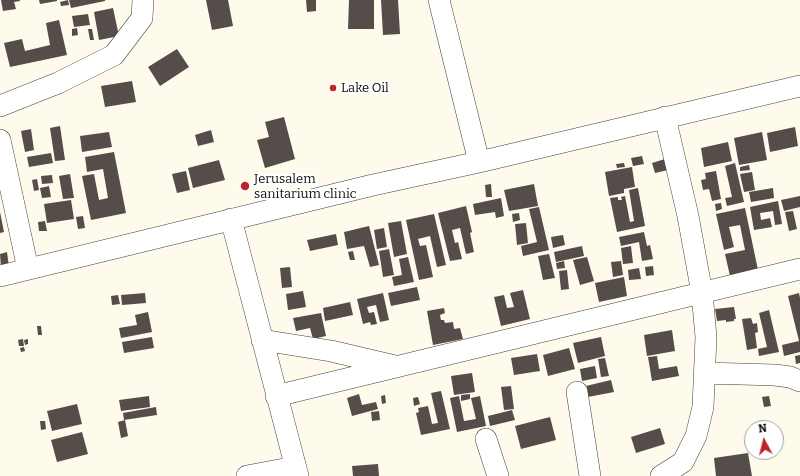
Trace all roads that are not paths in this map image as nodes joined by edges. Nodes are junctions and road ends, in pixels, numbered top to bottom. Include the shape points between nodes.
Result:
1 (143, 0) edge
2 (440, 0) edge
3 (800, 86) edge
4 (0, 106) edge
5 (665, 117) junction
6 (0, 140) edge
7 (480, 162) junction
8 (231, 219) junction
9 (28, 269) junction
10 (800, 269) edge
11 (0, 276) edge
12 (702, 293) junction
13 (262, 340) junction
14 (398, 366) junction
15 (705, 373) junction
16 (800, 380) edge
17 (577, 392) dead end
18 (276, 396) junction
19 (486, 439) dead end
20 (297, 471) edge
21 (246, 476) edge
22 (498, 476) edge
23 (590, 476) edge
24 (662, 476) edge

1 - 4 street via 142,18 114,55 58,83
2 - 7 street
3 - 5 street
5 - 7 street
5 - 12 street
6 - 9 street
7 - 8 street
8 - 9 street
8 - 13 street
9 - 11 street
10 - 12 street
12 - 14 street
12 - 15 street via 706,337
13 - 14 street
13 - 18 street
14 - 18 street
15 - 16 street via 774,375
15 - 24 street via 703,407 696,436 683,462
17 - 23 street
18 - 20 street
19 - 22 street
20 - 21 street

